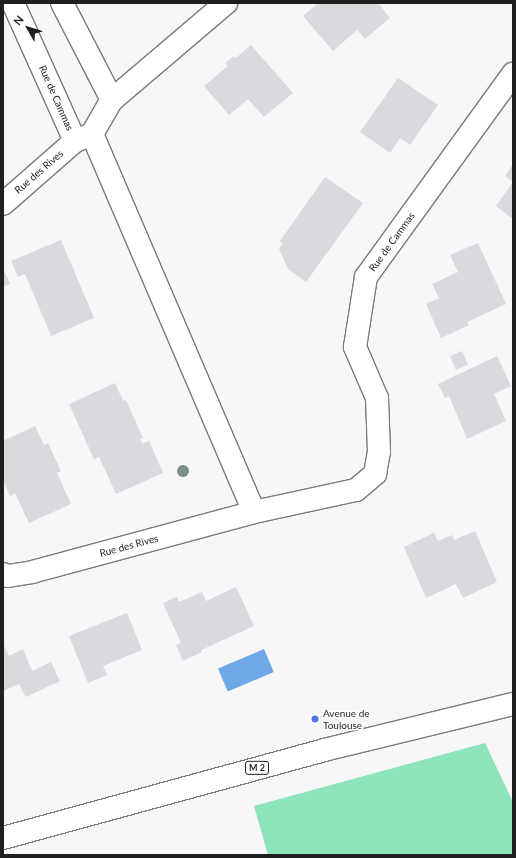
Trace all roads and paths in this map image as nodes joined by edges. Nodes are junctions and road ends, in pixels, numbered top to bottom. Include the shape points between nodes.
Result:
1 (13, 3) edge
2 (62, 3) edge
3 (226, 3) edge
4 (513, 74) edge
5 (112, 100) junction
6 (84, 137) junction
7 (3, 204) edge
8 (254, 512) junction
9 (3, 574) edge
10 (513, 704) edge
11 (3, 838) edge

1 - 6 street, Rue de Cammas
2 - 5 street
3 - 5 street
4 - 8 street, Rue de Cammas via 366,277 355,347 377,398 379,452 375,474 356,490
5 - 6 street
6 - 7 street, Rue des Rives
6 - 8 street, Rue de Cammas
8 - 9 street, Rue des Rives via 32,572 8,576
10 - 11 street, M 2 via 366,739

